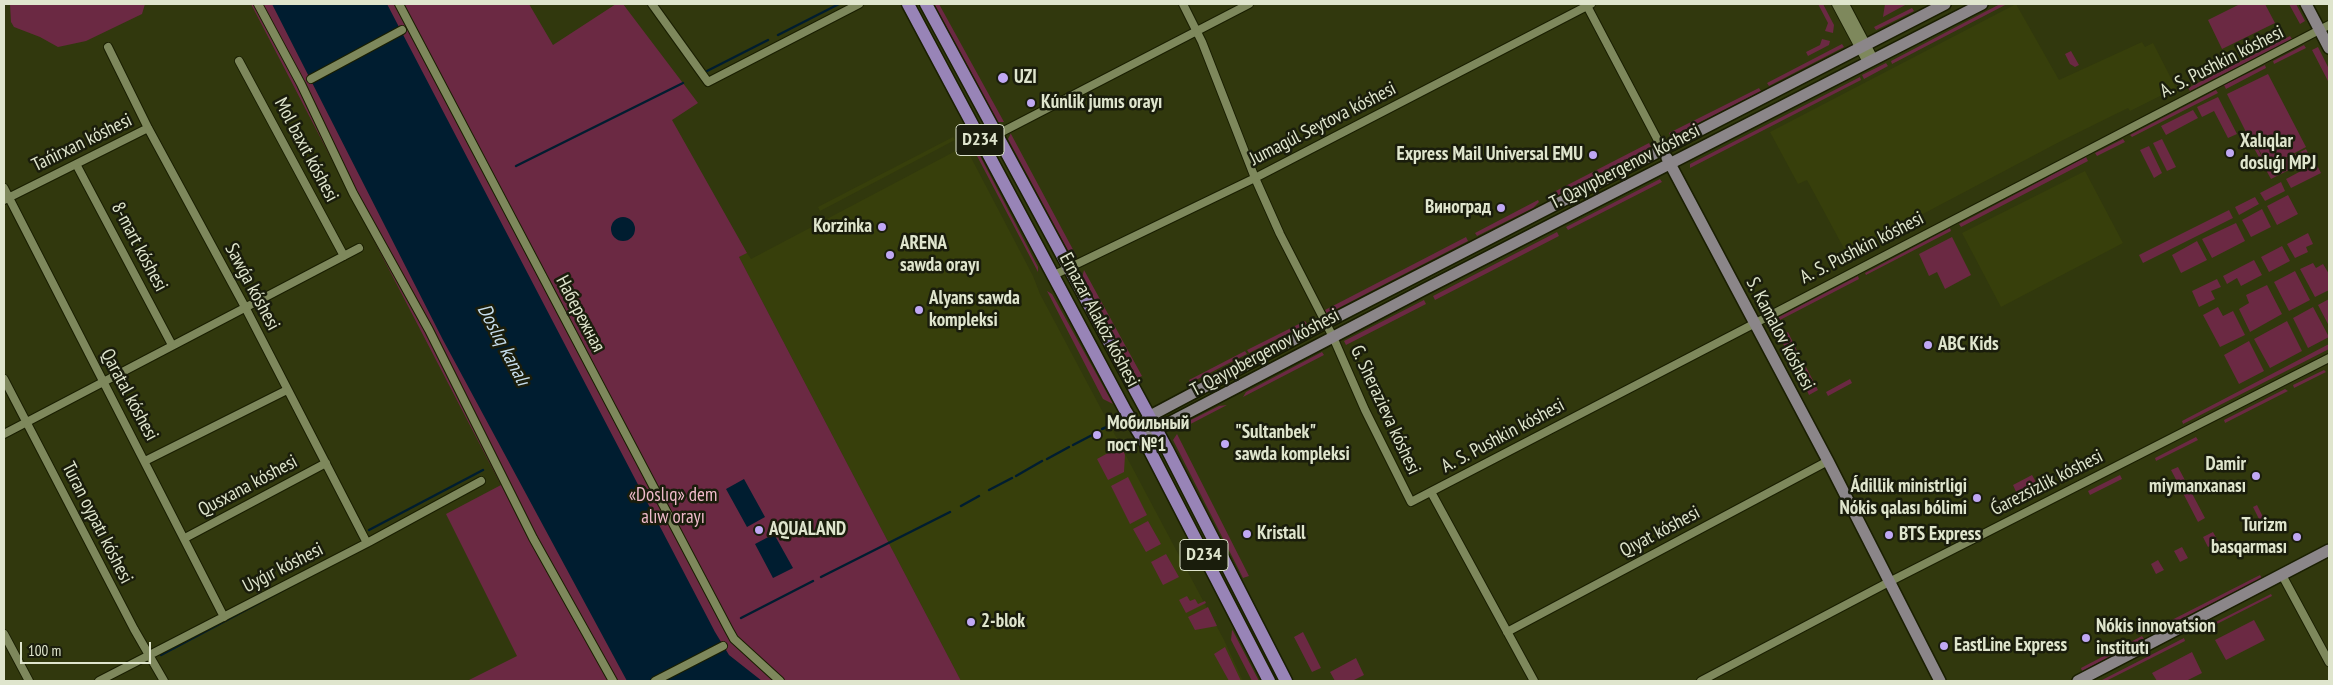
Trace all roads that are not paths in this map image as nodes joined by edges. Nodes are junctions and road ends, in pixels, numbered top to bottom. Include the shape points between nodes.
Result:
1 (258, 4) edge
2 (399, 4) edge
3 (652, 4) edge
4 (859, 4) edge
5 (908, 4) edge
6 (926, 4) edge
7 (1183, 4) edge
8 (1249, 4) edge
9 (1588, 4) edge
10 (1836, 4) edge
11 (1845, 4) edge
12 (1945, 4) edge
13 (1982, 4) edge
14 (2306, 4) edge
15 (2325, 27) edge
16 (402, 30) dead end
17 (1196, 30) junction
18 (1863, 46) junction
19 (108, 47) dead end
20 (2329, 48) edge
21 (239, 60) dead end
22 (1870, 60) junction
23 (311, 79) dead end
24 (148, 128) junction
25 (996, 135) junction
26 (1663, 150) junction
27 (76, 164) junction
28 (1670, 164) junction
29 (1255, 178) junction
30 (4, 188) edge
31 (6, 199) edge
32 (359, 248) dead end
33 (344, 256) junction
34 (1068, 268) junction
35 (1054, 275) junction
36 (245, 307) junction
37 (1754, 322) junction
38 (1325, 323) junction
39 (1332, 337) junction
40 (172, 345) junction
41 (2329, 358) edge
42 (4, 379) edge
43 (103, 382) junction
44 (287, 390) junction
45 (1168, 407) junction
46 (1150, 416) junction
47 (1177, 419) junction
48 (27, 422) junction
49 (1137, 430) junction
50 (1157, 430) junction
51 (4, 434) edge
52 (146, 461) junction
53 (1828, 461) junction
54 (326, 463) junction
55 (481, 481) dead end
56 (1431, 492) junction
57 (1411, 502) joint
58 (184, 538) junction
59 (367, 543) junction
60 (2329, 550) edge
61 (2282, 575) junction
62 (1889, 582) junction
63 (224, 617) junction
64 (1507, 632) junction
65 (4, 634) edge
66 (723, 646) dead end
67 (149, 654) junction
68 (1275, 660) junction
69 (2329, 662) edge
70 (1262, 667) junction
71 (29, 681) edge
72 (99, 681) edge
73 (164, 681) edge
74 (613, 681) edge
75 (655, 681) edge
76 (780, 681) edge
77 (1269, 681) edge
78 (1286, 681) edge
79 (1534, 681) edge
80 (1701, 681) edge
81 (1940, 681) edge
82 (2078, 681) edge

1 - 74 street via 354,193 429,330 533,538
2 - 76 street, Набережная via 734,640
3 - 4 street via 708,82
5 - 35 main road, Ernazar Alakóz kóshesi / D234
6 - 25 main road, Ernazar Alakóz kóshesi / D234
7 - 17 street, G. Sherazieva kóshesi
8 - 17 street
9 - 26 street, S. Kamalov kóshesi
9 - 29 street, Jumagúl Seytova kóshesi
10 - 18 street
11 - 18 street
12 - 18 main road, T. Qayıpbergenov kóshesi
13 - 22 main road, T. Qayıpbergenov kóshesi
14 - 15 main road
15 - 20 main road
15 - 37 street, A. S. Pushkin kóshesi
16 - 23 street
17 - 25 street
17 - 29 street, G. Sherazieva kóshesi
18 - 22 street
18 - 26 main road, T. Qayıpbergenov kóshesi
19 - 24 street, Sawǵa kóshesi
21 - 33 street, Mol baxıt kóshesi
22 - 28 main road, T. Qayıpbergenov kóshesi
24 - 27 street, Tańirxan kóshesi
24 - 36 street, Sawǵa kóshesi
25 - 34 main road, Ernazar Alakóz kóshesi / D234
26 - 28 main road, S. Kamalov kóshesi
26 - 38 main road, T. Qayıpbergenov kóshesi
27 - 31 street, Tańirxan kóshesi
27 - 40 street, 8-mart kóshesi
28 - 37 main road, S. Kamalov kóshesi
28 - 39 main road, T. Qayıpbergenov kóshesi
29 - 34 street, Jumagúl Seytova kóshesi
29 - 38 street, G. Sherazieva kóshesi via 1286,248
30 - 31 street, Qaratal kóshesi
31 - 43 street, Qaratal kóshesi
32 - 33 street
33 - 36 street
34 - 35 street, Jumagúl Seytova kóshesi
34 - 46 main road, Ernazar Alakóz kóshesi / D234
35 - 49 main road, Ernazar Alakóz kóshesi / D234
36 - 40 street
36 - 44 street, Sawǵa kóshesi
37 - 53 main road, S. Kamalov kóshesi
37 - 56 street, A. S. Pushkin kóshesi
38 - 39 street, G. Sherazieva kóshesi
38 - 45 main road, T. Qayıpbergenov kóshesi
39 - 47 main road, T. Qayıpbergenov kóshesi
39 - 57 street, G. Sherazieva kóshesi
40 - 43 street
41 - 62 street, Ǵarezsizlik kóshesi
42 - 48 street, Turan oypatı kóshesi
43 - 48 street
43 - 52 street, Qaratal kóshesi
44 - 52 street
44 - 54 street, Sawǵa kóshesi
45 - 46 main road, T. Qayıpbergenov kóshesi
45 - 47 main road via 1168,415
46 - 49 main road, T. Qayıpbergenov kóshesi
46 - 50 main road, Ernazar Alakóz kóshesi / D234
47 - 50 main road, T. Qayıpbergenov kóshesi
48 - 51 street
48 - 67 street, Turan oypatı kóshesi
49 - 50 main road, T. Qayıpbergenov kóshesi
49 - 70 main road, Ernazar Alakóz kóshesi / D234
50 - 68 main road, Ernazar Alakóz kóshesi / D234
52 - 58 street, Qaratal kóshesi
53 - 62 main road, S. Kamalov kóshesi
53 - 64 street, Qıyat kóshesi
54 - 58 street, Qusxana kóshesi
54 - 59 street, Sawǵa kóshesi
55 - 59 street, Uyǵır kóshesi
56 - 57 street, A. S. Pushkin kóshesi
56 - 64 street, G. Sherazieva kóshesi
58 - 63 street, Qaratal kóshesi
59 - 63 street, Uyǵır kóshesi
60 - 61 main road
61 - 69 street
61 - 82 main road
62 - 80 street, Ǵarezsizlik kóshesi
62 - 81 main road, S. Kamalov kóshesi
63 - 67 street, Uyǵır kóshesi
64 - 79 street, G. Sherazieva kóshesi
65 - 71 street
66 - 75 street
67 - 72 street, Uyǵır kóshesi
67 - 73 street, Turan oypatı kóshesi
68 - 70 main road
68 - 78 main road, Ernazar Alakóz kóshesi / D234
70 - 77 main road, Ernazar Alakóz kóshesi / D234

